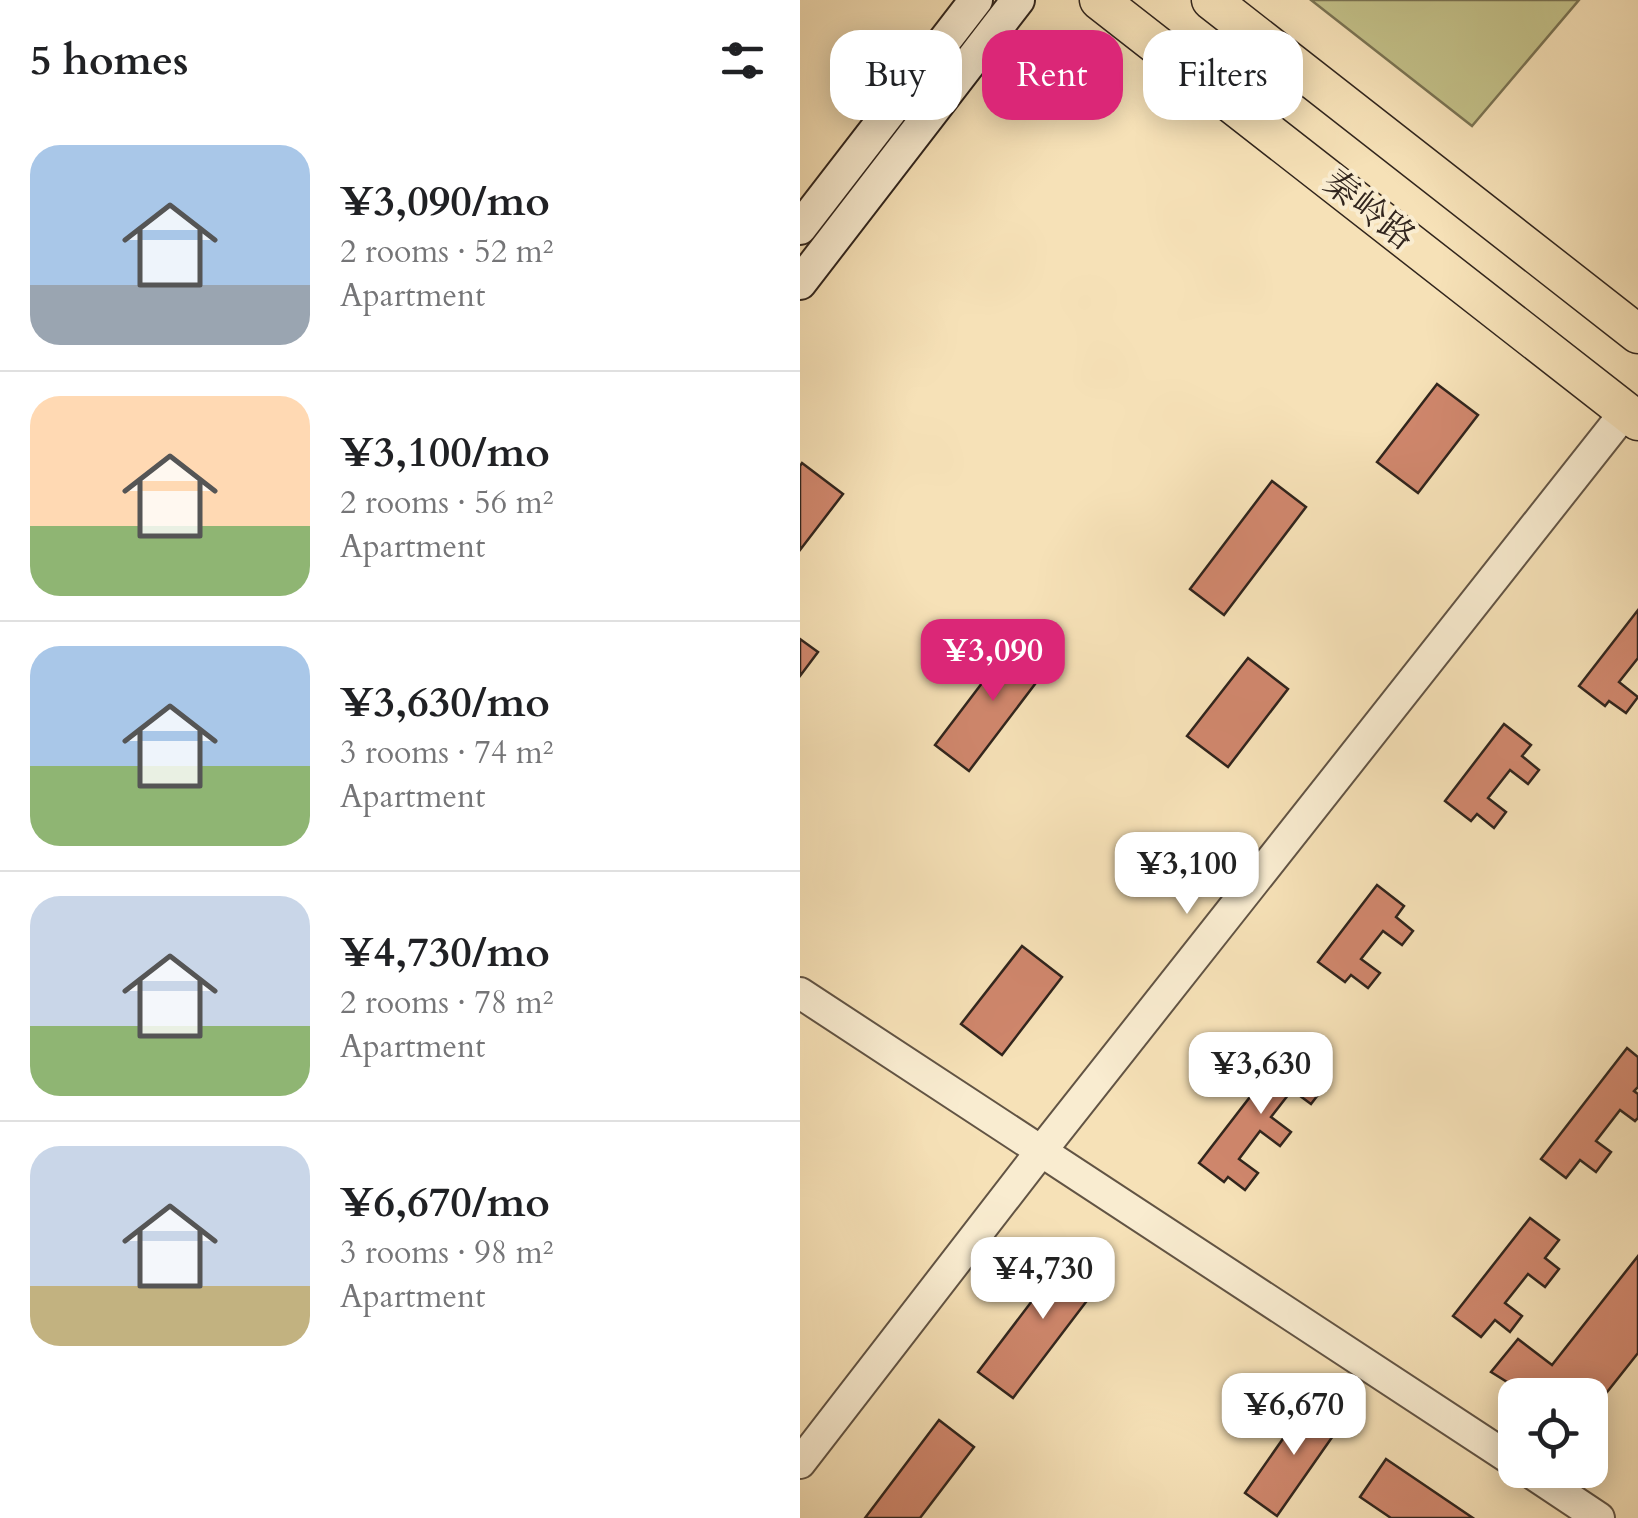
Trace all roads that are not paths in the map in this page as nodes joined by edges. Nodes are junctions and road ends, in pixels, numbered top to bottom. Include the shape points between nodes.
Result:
1 (976, 0) edge
2 (1018, 0) edge
3 (1099, 0) edge
4 (1211, 0) edge
5 (800, 228) edge
6 (800, 284) edge
7 (1638, 334) edge
8 (1632, 416) edge
9 (800, 993) edge
10 (1042, 1150) junction
11 (1498, 1451) edge
12 (800, 1463) edge
13 (1554, 1488) edge
14 (1600, 1518) edge

1 - 5 main road
2 - 6 main road
3 - 8 main road, 秦岭路
4 - 7 main road, 秦岭路
8 - 10 street
9 - 10 street
10 - 11 street
10 - 12 street
13 - 14 street

